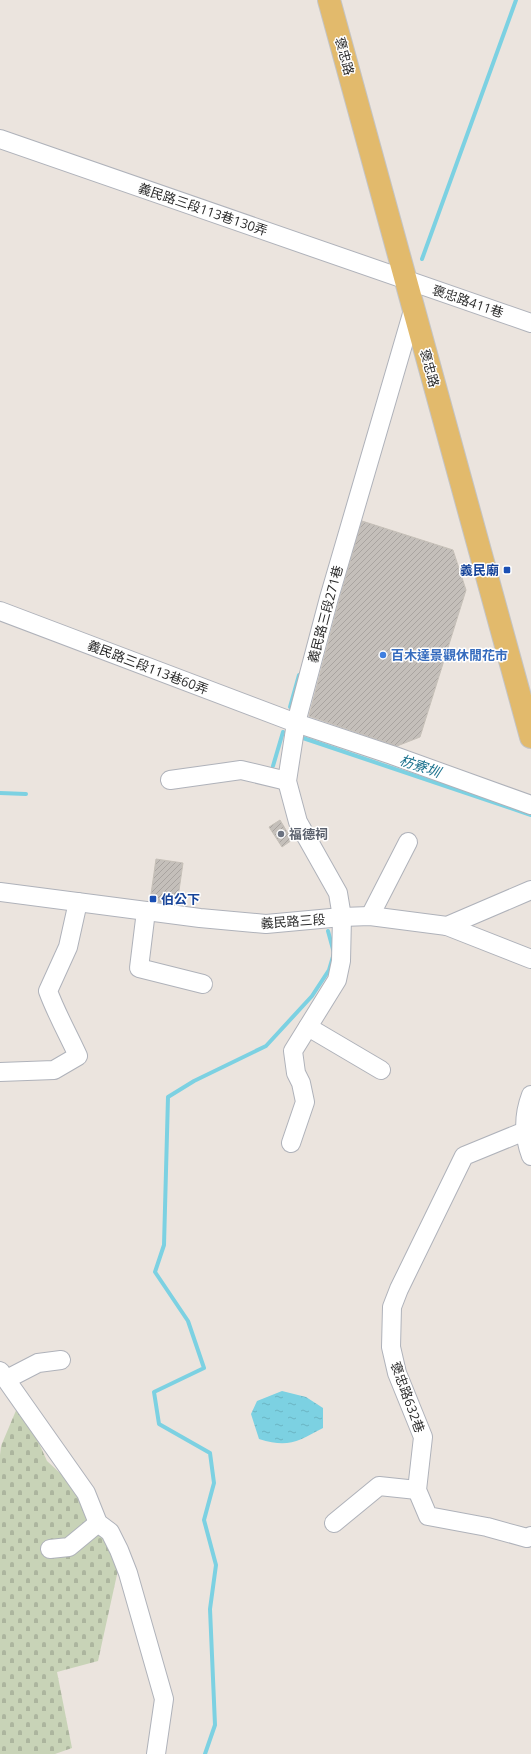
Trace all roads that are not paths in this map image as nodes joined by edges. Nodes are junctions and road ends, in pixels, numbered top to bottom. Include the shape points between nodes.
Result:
1 (329, 0) edge
2 (0, 139) edge
3 (406, 279) junction
4 (414, 307) junction
5 (531, 323) edge
6 (0, 611) edge
7 (296, 723) junction
8 (531, 737) edge
9 (170, 780) dead end
10 (287, 781) junction
11 (531, 805) edge
12 (408, 842) dead end
13 (531, 890) edge
14 (0, 892) edge
15 (78, 902) junction
16 (146, 911) junction
17 (370, 916) junction
18 (342, 917) junction
19 (447, 926) junction
20 (531, 959) edge
21 (203, 984) dead end
22 (308, 1027) junction
23 (381, 1070) dead end
24 (0, 1072) edge
25 (531, 1095) edge
26 (525, 1131) junction
27 (291, 1144) dead end
28 (531, 1156) edge
29 (61, 1360) dead end
30 (4, 1375) edge
31 (417, 1490) junction
32 (98, 1523) junction
33 (334, 1523) dead end
34 (531, 1536) edge
35 (50, 1549) dead end
36 (156, 1754) edge

1 - 3 main road, 褒忠路
2 - 3 street, 義民路三段113巷130弄
3 - 4 main road, 褒忠路
3 - 5 street, 褒忠路411巷
4 - 7 street, 義民路三段271巷 via 329,598
4 - 8 main road, 褒忠路
6 - 7 street, 義民路三段113巷60弄
7 - 10 street, 義民路三段271巷
7 - 11 street, 義民路三段113巷60弄
9 - 10 street via 241,770
10 - 18 street, 義民路三段271巷 via 298,822 338,893
12 - 17 street
13 - 19 street
14 - 15 street, 義民路三段
15 - 16 street, 義民路三段
15 - 24 street via 68,947 48,990 78,1056 54,1070
16 - 18 street, 義民路三段 via 266,924
16 - 21 street via 139,968
17 - 18 street, 義民路三段
17 - 19 street, 義民路三段
18 - 22 street, 義民路三段271巷 via 339,975
19 - 20 street, 義民路三段
22 - 23 street
22 - 27 street, 義民路三段271巷 via 293,1051 296,1074 301,1083 305,1102
25 - 26 street via 526,1110
26 - 28 street
26 - 31 street, 褒忠路632巷 via 464,1156 392,1307 391,1347 397,1373 423,1437
29 - 30 street via 38,1363
30 - 32 street via 86,1493
31 - 33 street via 379,1486
31 - 34 street, 褒忠路632巷 via 428,1516 487,1527 527,1538
32 - 35 street via 69,1546
32 - 36 street via 110,1532 128,1573 164,1699

